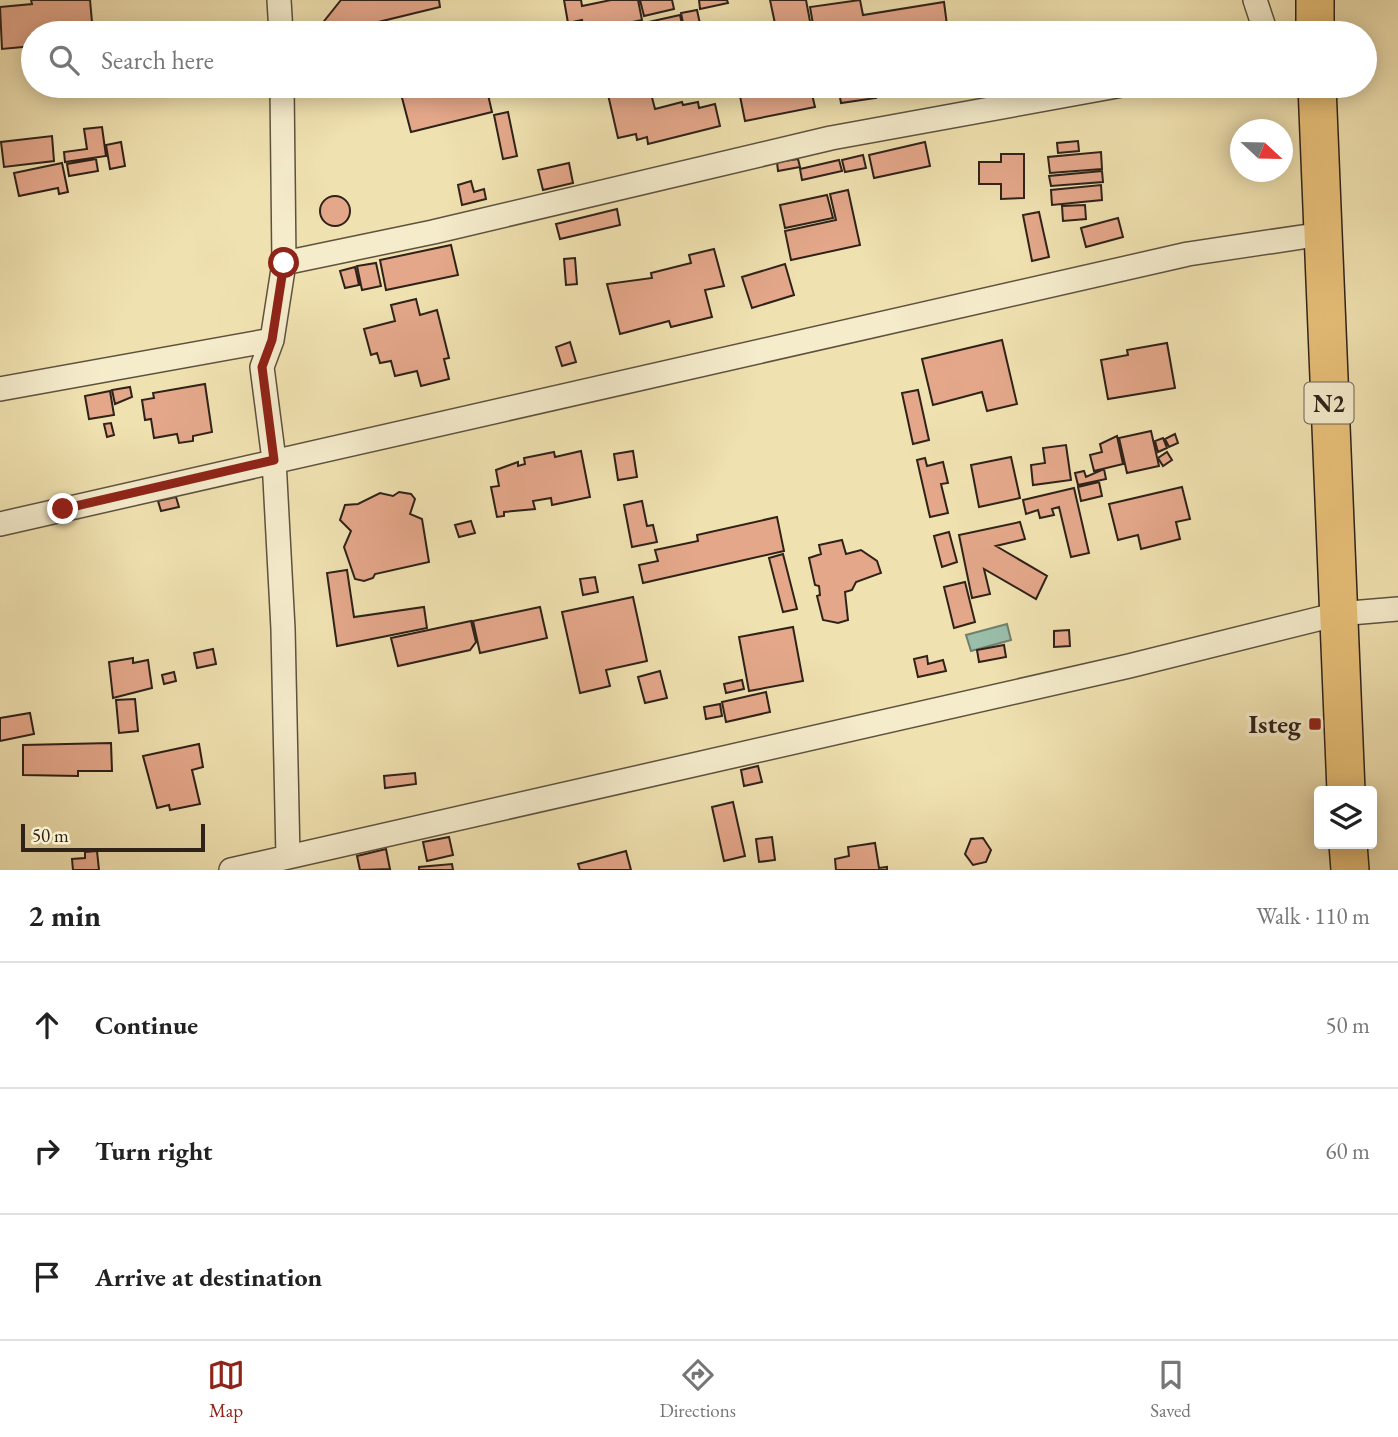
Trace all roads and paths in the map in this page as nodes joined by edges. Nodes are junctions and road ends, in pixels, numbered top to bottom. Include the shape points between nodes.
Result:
1 (279, 0) edge
2 (1255, 0) edge
3 (1315, 0) edge
4 (280, 21) edge
5 (1262, 21) edge
6 (1315, 21) edge
7 (282, 98) edge
8 (1051, 98) edge
9 (1317, 98) edge
10 (1322, 234) junction
11 (284, 263) junction
12 (272, 340) junction
13 (0, 389) edge
14 (274, 460) junction
15 (0, 524) edge
16 (1398, 609) edge
17 (1338, 614) junction
18 (1346, 786) edge
19 (1348, 849) edge
20 (288, 857) junction
21 (231, 870) edge
22 (1350, 870) edge

1 - 4 street
2 - 5 street
3 - 6 main road
7 - 11 street
8 - 11 street via 831,138
9 - 10 main road, N2
10 - 14 street via 1188,254
10 - 17 main road, N2
11 - 12 street
12 - 13 street
12 - 14 street via 262,367
14 - 15 street
14 - 20 street
16 - 17 street
17 - 18 main road, N2
17 - 20 street via 1129,666
19 - 22 main road
20 - 21 street

